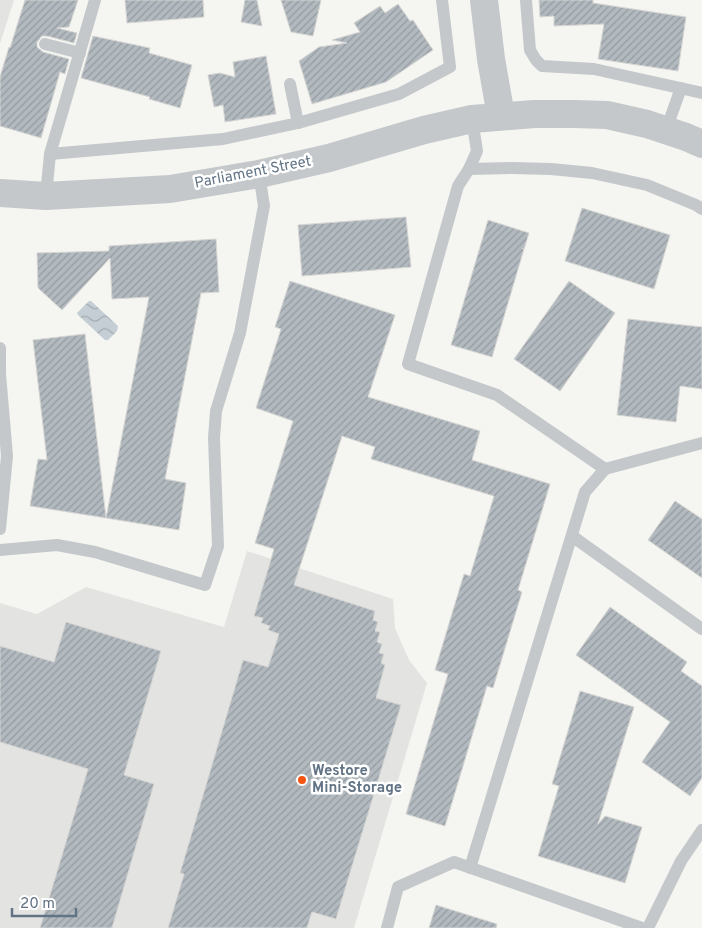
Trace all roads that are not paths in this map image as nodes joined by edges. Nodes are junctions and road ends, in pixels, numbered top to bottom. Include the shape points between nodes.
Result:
1 (95, 0) edge
2 (442, 0) edge
3 (484, 0) edge
4 (526, 0) edge
5 (45, 44) dead end
6 (80, 53) junction
7 (290, 84) dead end
8 (681, 88) junction
9 (702, 93) edge
10 (501, 116) junction
11 (472, 119) junction
12 (298, 123) junction
13 (666, 130) junction
14 (702, 144) edge
15 (50, 154) junction
16 (469, 169) junction
17 (259, 174) junction
18 (0, 193) edge
19 (46, 196) junction
20 (702, 209) edge
21 (0, 348) edge
22 (702, 443) edge
23 (605, 469) junction
24 (0, 529) edge
25 (572, 536) junction
26 (0, 550) edge
27 (702, 629) edge
28 (702, 830) edge
29 (470, 868) junction
30 (387, 928) edge
31 (642, 928) edge
32 (648, 928) edge

1 - 6 lane
2 - 12 lane via 450,68 399,94
3 - 10 street
4 - 8 lane via 530,50 542,66 594,69
5 - 6 lane
6 - 15 lane
7 - 12 lane
8 - 9 lane
8 - 13 lane
10 - 11 street, Parliament Street
10 - 13 street, Parliament Street via 608,115
11 - 16 lane via 477,151
11 - 17 street, Parliament Street
12 - 15 lane via 223,139
13 - 14 street, Parliament Street
15 - 19 lane
16 - 20 lane via 551,169 592,173 647,185
16 - 23 lane via 458,186 408,364 497,395
17 - 19 street, Parliament Street via 170,189
17 - 26 lane via 264,206 240,333 216,411 218,546 206,585 95,552 57,545
18 - 19 street, Parliament Street
21 - 24 lane via 7,456
22 - 23 lane
23 - 25 lane via 585,492
25 - 27 lane
25 - 29 lane
28 - 32 lane via 681,860
29 - 30 lane via 454,862 398,887
29 - 31 lane

